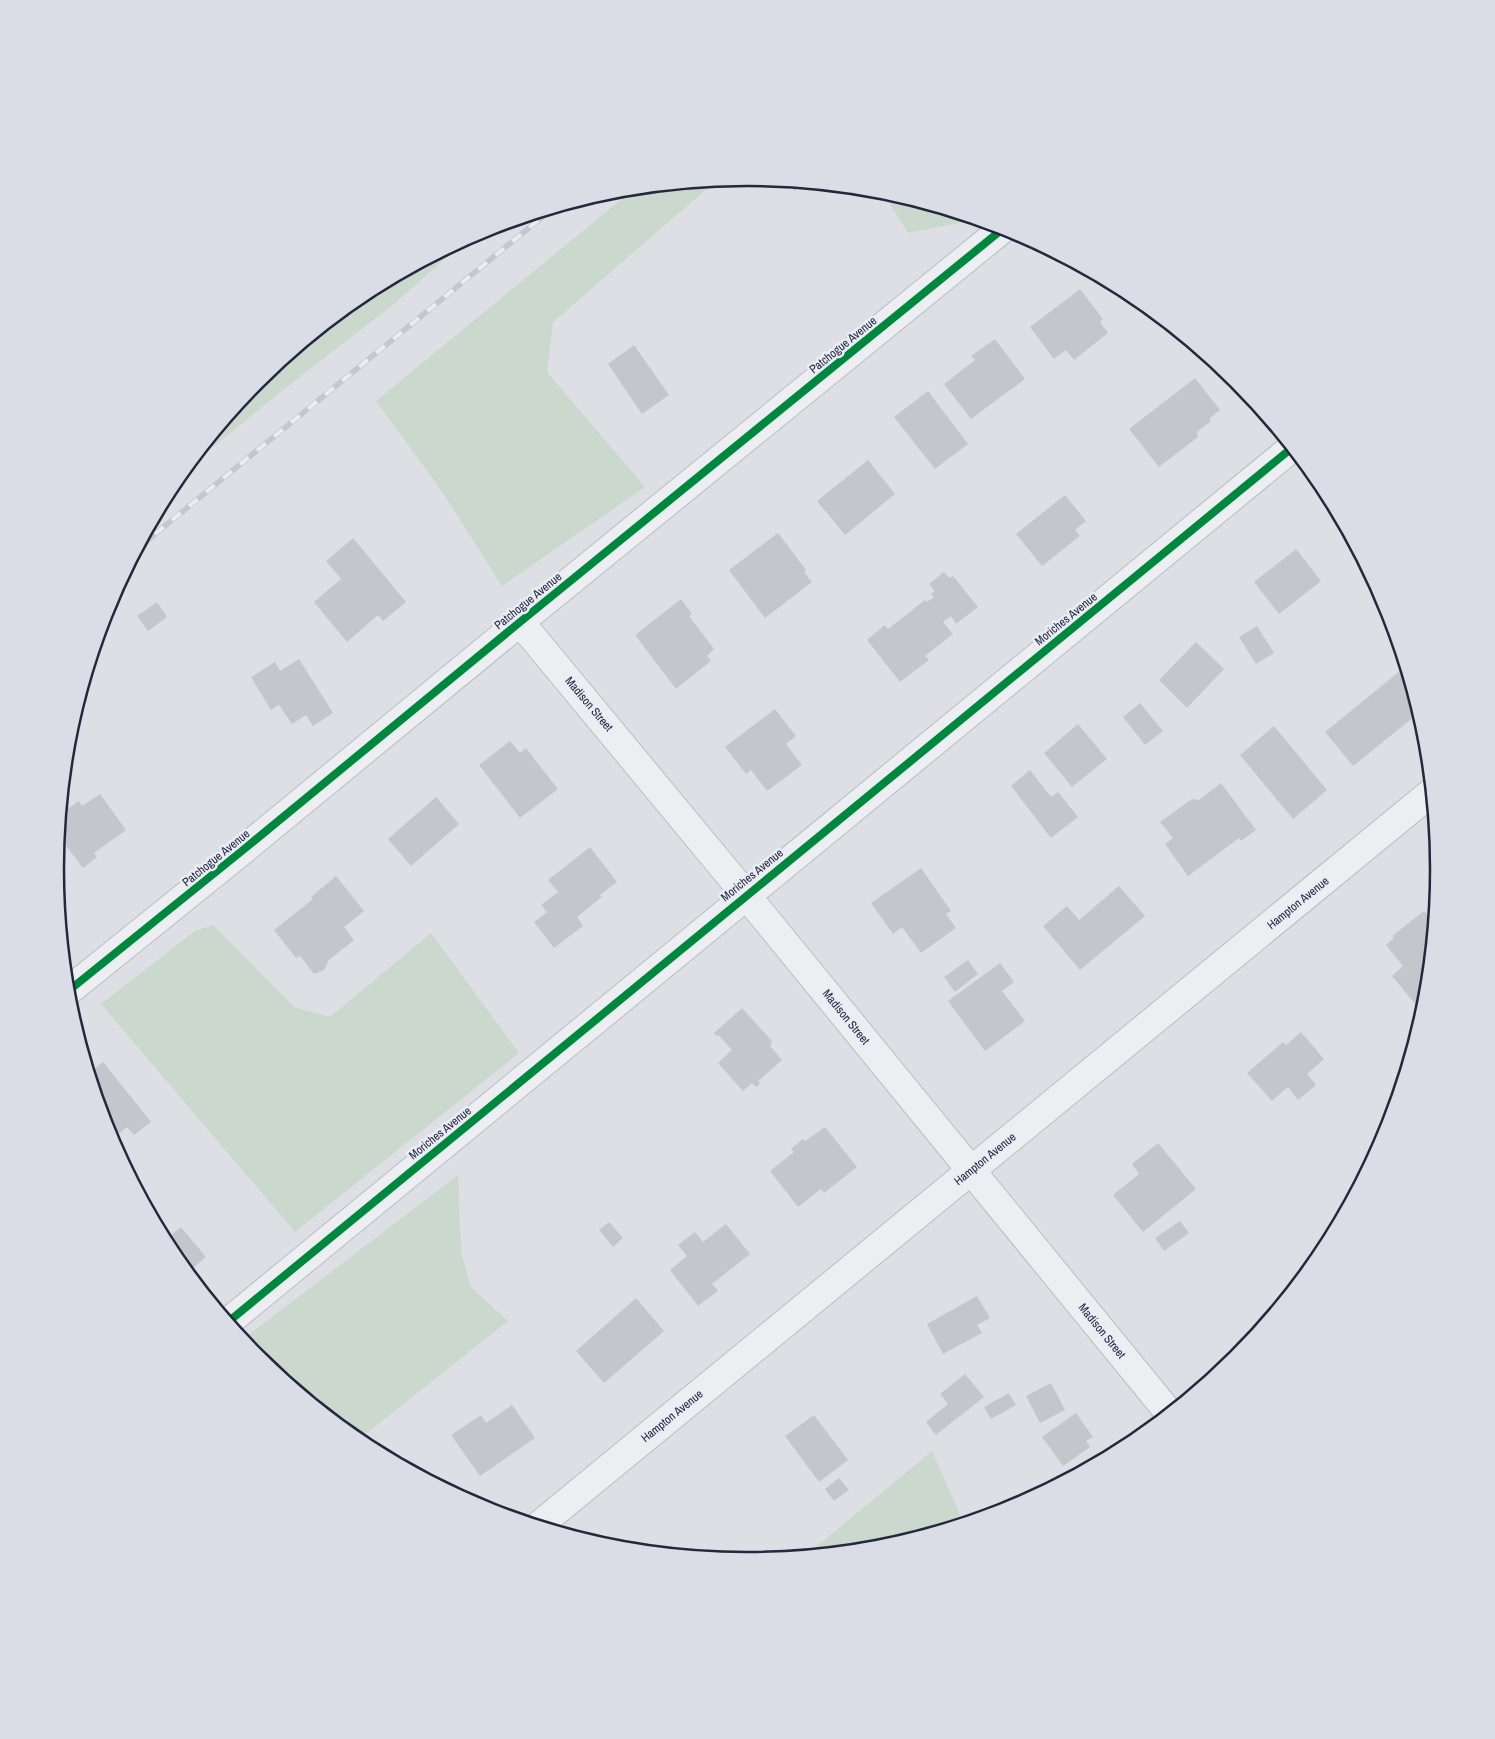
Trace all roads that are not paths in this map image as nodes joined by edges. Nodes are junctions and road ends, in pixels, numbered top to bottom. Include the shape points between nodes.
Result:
1 (997, 233) edge
2 (1289, 451) edge
3 (520, 622) junction
4 (1427, 796) edge
5 (746, 895) junction
6 (74, 986) edge
7 (971, 1171) junction
8 (232, 1319) edge
9 (1167, 1410) edge
10 (543, 1522) edge

1 - 3 street, Patchogue Avenue
2 - 5 street, Moriches Avenue
3 - 5 street, Madison Street
3 - 6 street, Patchogue Avenue
4 - 7 street, Hampton Avenue
5 - 7 street, Madison Street
5 - 8 street, Moriches Avenue
7 - 9 street, Madison Street
7 - 10 street, Hampton Avenue

